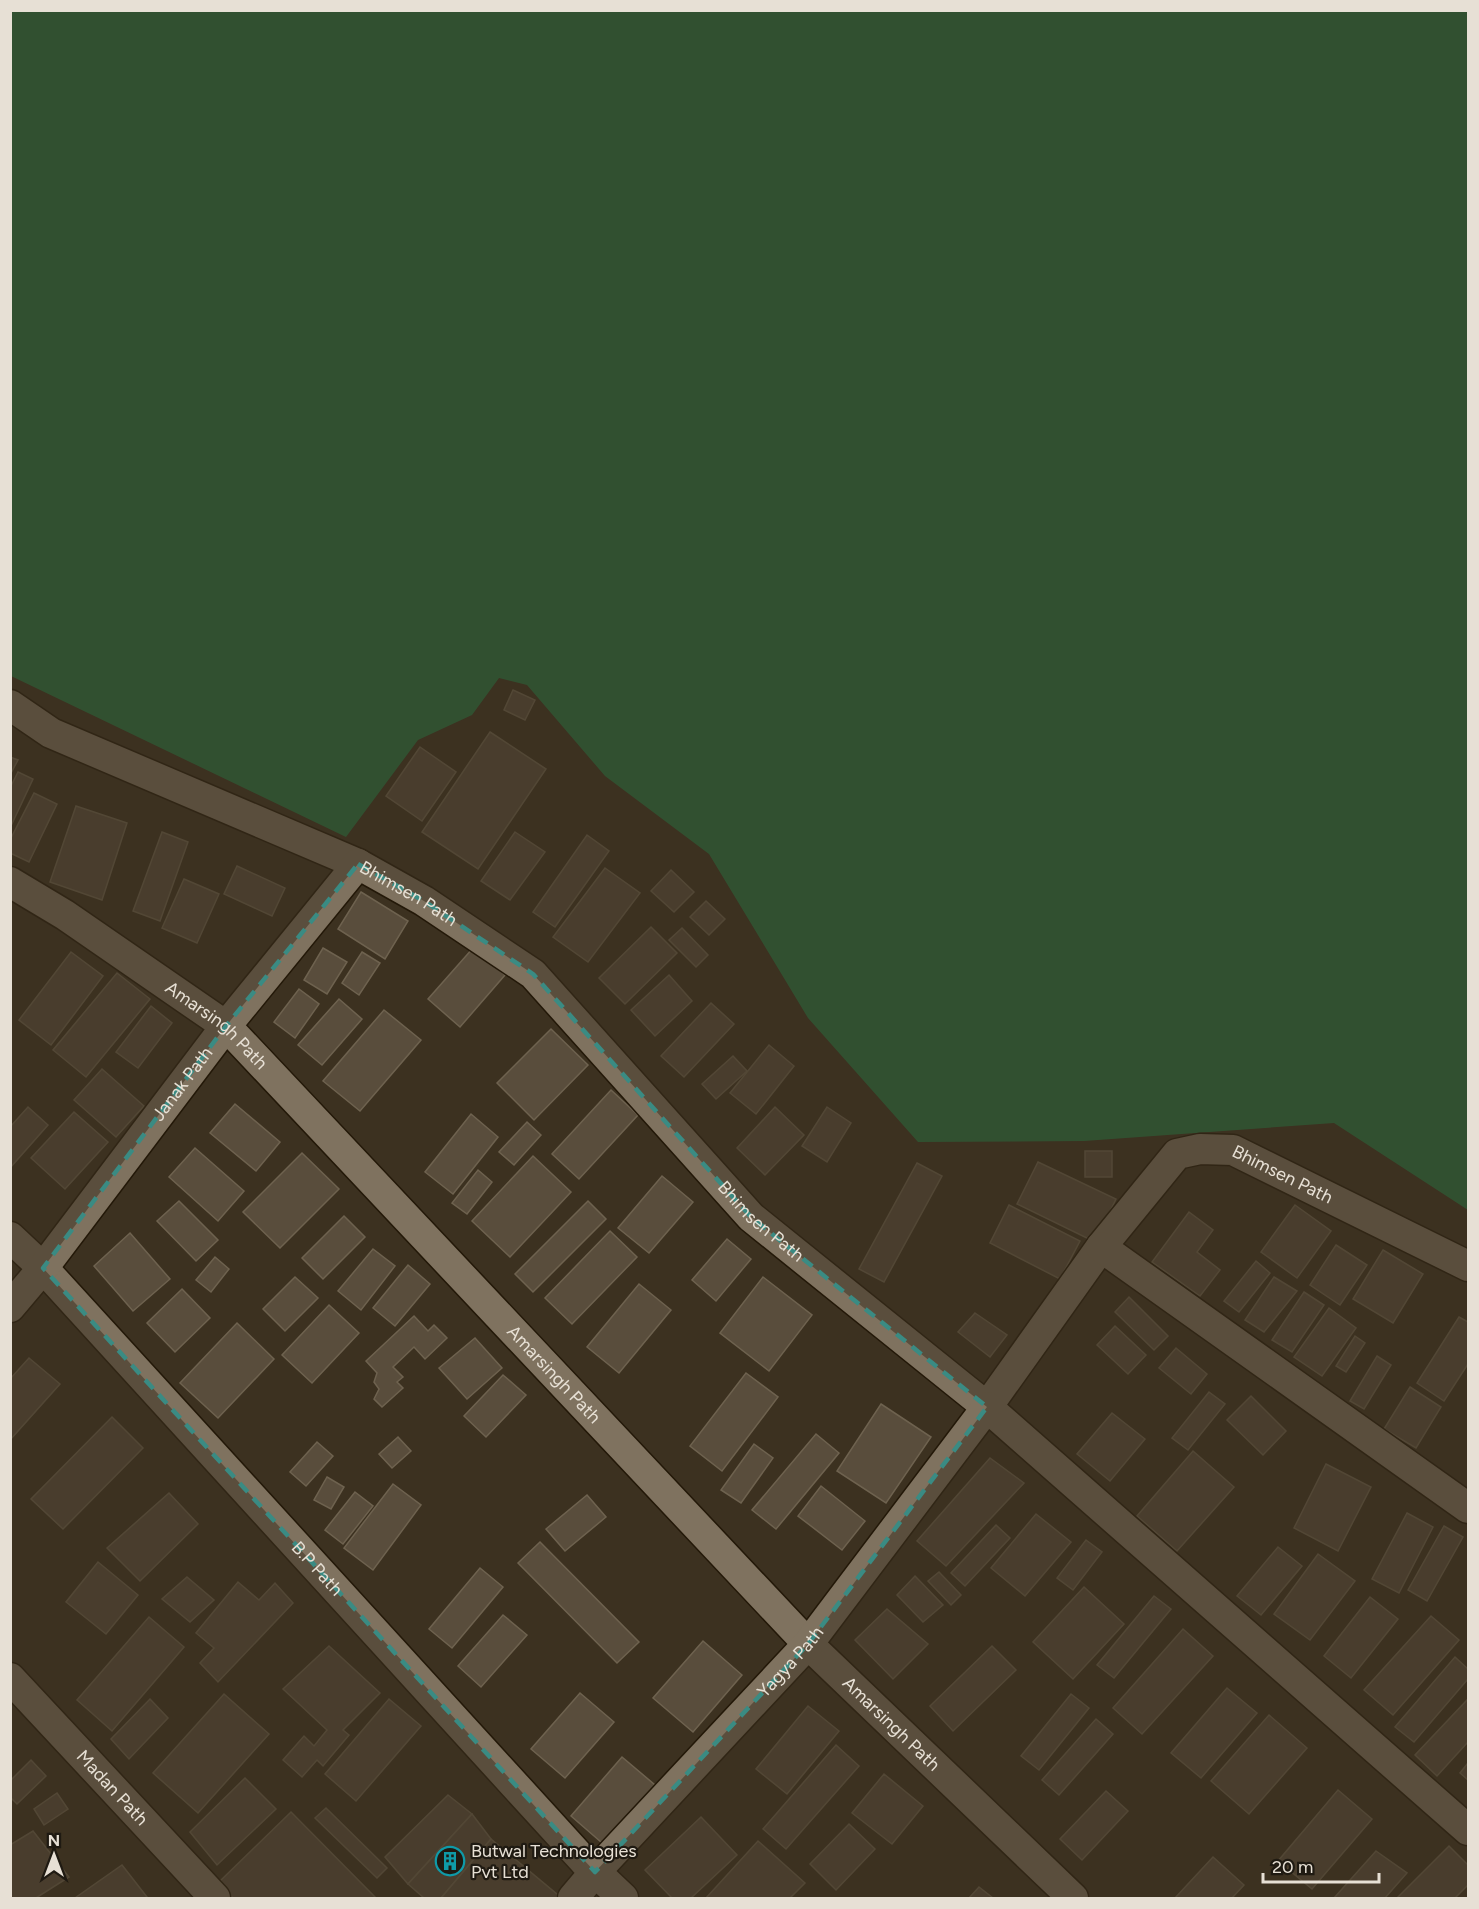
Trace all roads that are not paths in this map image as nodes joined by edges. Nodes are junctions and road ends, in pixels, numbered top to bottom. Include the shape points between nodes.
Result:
1 (10, 705) edge
2 (358, 864) junction
3 (10, 882) edge
4 (226, 1026) junction
5 (10, 1237) edge
6 (1101, 1247) junction
7 (1468, 1266) edge
8 (43, 1268) junction
9 (10, 1307) edge
10 (987, 1407) junction
11 (1468, 1508) edge
12 (808, 1644) junction
13 (10, 1678) edge
14 (1468, 1830) edge
15 (594, 1872) junction
16 (215, 1899) edge
17 (573, 1899) edge
18 (623, 1899) edge
19 (1073, 1899) edge

1 - 2 street, Bhimsen Path via 51,733
2 - 4 street, Janak Path
2 - 10 street, Bhimsen Path via 424,901 533,974 751,1217
3 - 4 street, Amarsingh Path via 65,915
4 - 8 street, Janak Path
4 - 12 street, Amarsingh Path
5 - 8 street, B.P Path
6 - 7 street, Bhimsen Path via 1178,1154 1200,1149 1233,1150
6 - 10 street, Bhimsen Path
6 - 11 street
8 - 9 street, Janak Path
8 - 15 street, B.P Path
10 - 12 street, Yagya Path
10 - 14 street
12 - 15 street, Yagya Path
12 - 19 street, Amarsingh Path
13 - 16 street, Madan Path
15 - 17 street, Yagya Path
15 - 18 street, B.P Path

